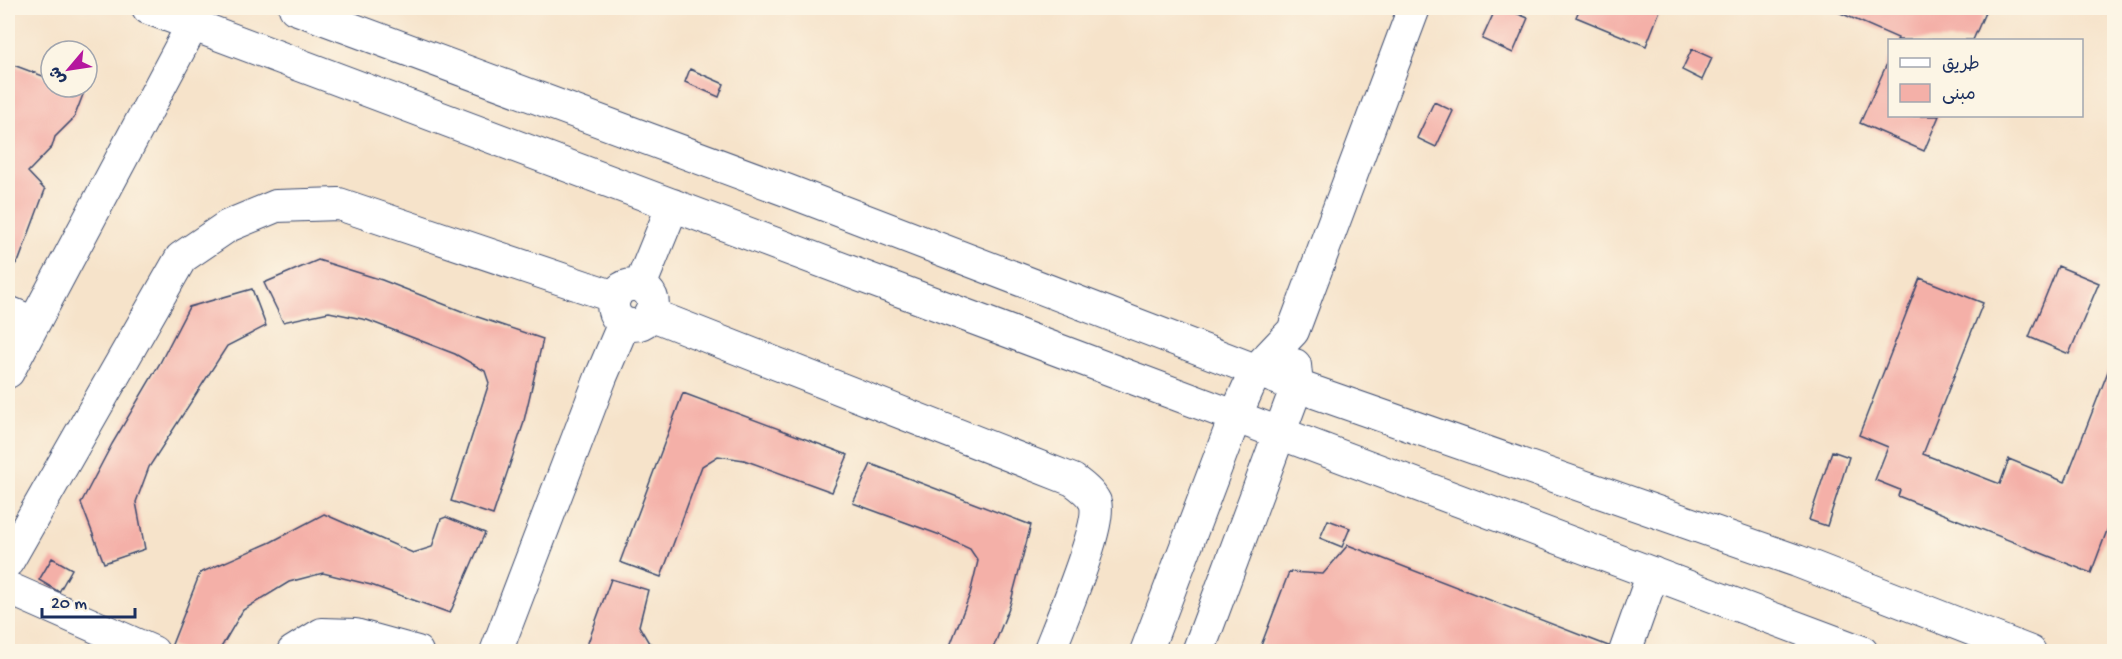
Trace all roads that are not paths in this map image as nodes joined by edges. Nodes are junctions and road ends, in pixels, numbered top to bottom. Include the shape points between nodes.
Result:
1 (148, 8) edge
2 (295, 8) edge
3 (1414, 8) edge
4 (193, 24) junction
5 (673, 205) junction
6 (632, 305) junction
7 (21, 318) edge
8 (1293, 331) junction
9 (1256, 370) junction
10 (8, 372) edge
11 (1297, 386) junction
12 (1235, 417) junction
13 (1280, 432) junction
14 (8, 561) edge
15 (1653, 573) junction
16 (8, 588) edge
17 (153, 651) edge
18 (293, 651) edge
19 (417, 651) edge
20 (496, 651) edge
21 (1049, 651) edge
22 (1146, 651) edge
23 (1198, 651) edge
24 (1625, 651) edge
25 (1862, 651) edge
26 (2030, 651) edge

1 - 4 street
2 - 9 street
3 - 8 street
4 - 5 street
4 - 7 street
5 - 6 street
5 - 12 street
6 - 14 street via 339,204 276,206 228,226 181,258
6 - 20 street
6 - 21 street via 1084,488 1095,503 1091,539
7 - 10 street
8 - 9 street
8 - 11 street
9 - 11 street
9 - 12 street
11 - 13 street
11 - 26 street via 1797,561
12 - 13 street
12 - 22 street
13 - 15 street
13 - 23 street
15 - 24 street
15 - 25 street
16 - 17 street
18 - 19 street via 322,634 355,635

